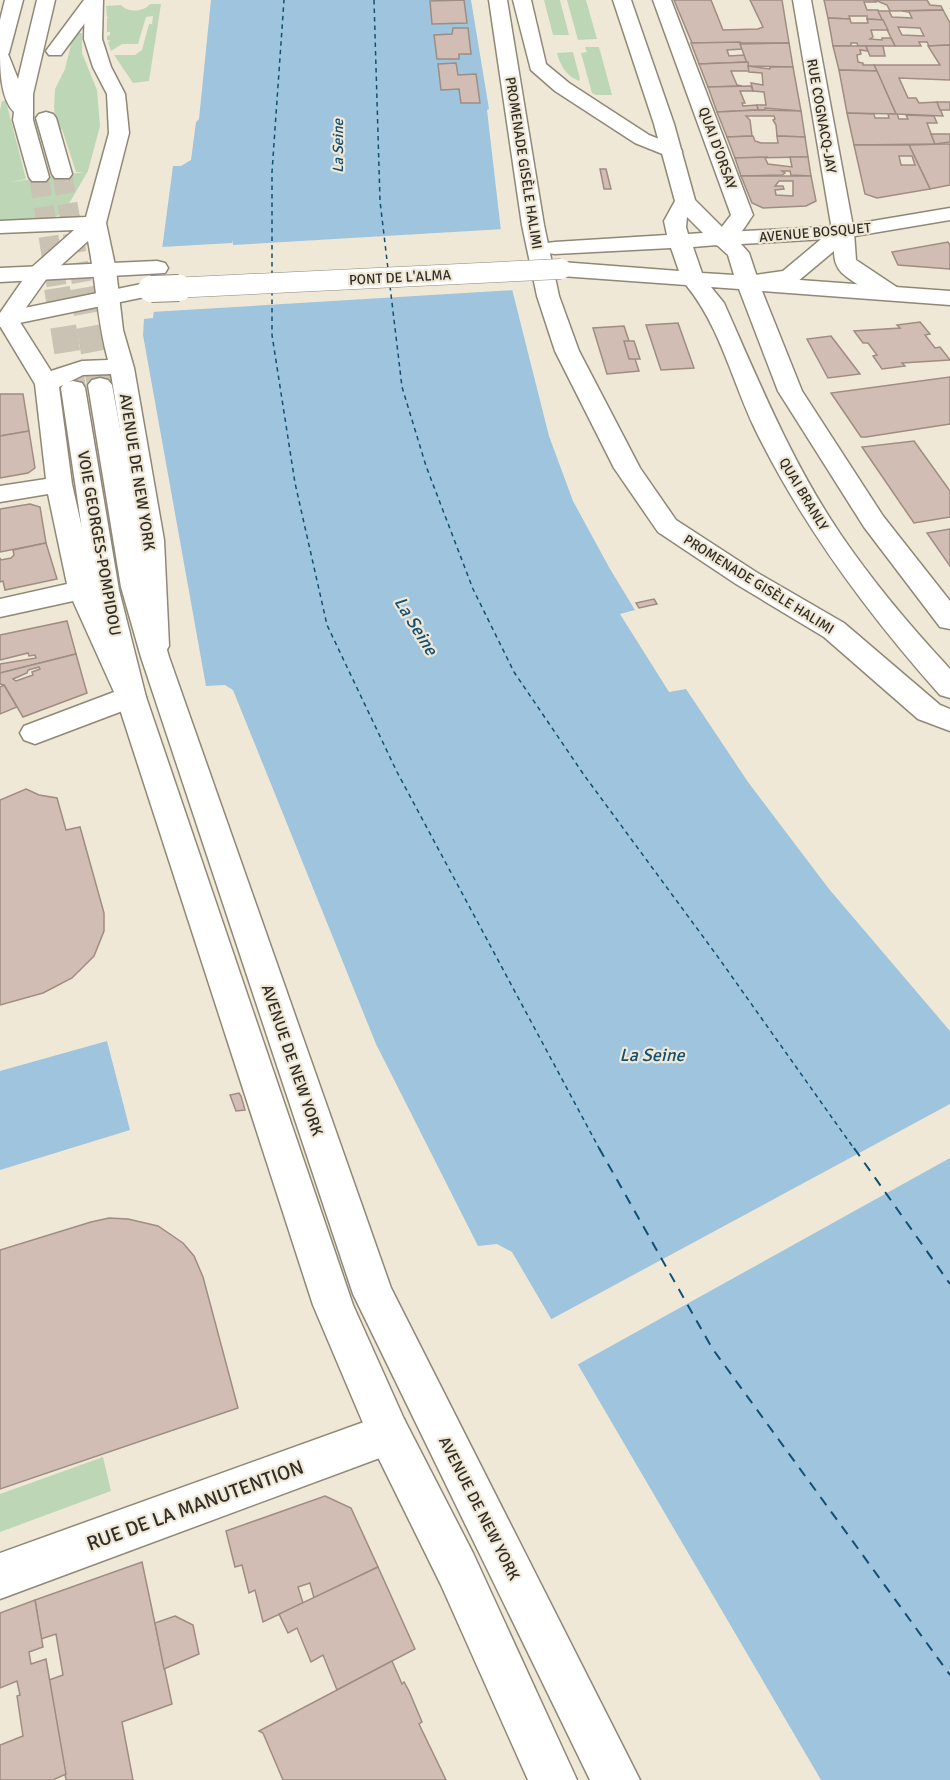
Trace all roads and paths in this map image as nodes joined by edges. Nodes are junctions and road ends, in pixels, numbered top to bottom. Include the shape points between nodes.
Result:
1 (14, 0) edge
2 (46, 0) edge
3 (68, 0) edge
4 (93, 0) edge
5 (498, 0) edge
6 (522, 0) edge
7 (622, 0) edge
8 (663, 0) edge
9 (802, 0) edge
10 (55, 51) junction
11 (0, 53) edge
12 (50, 70) dead end
13 (44, 97) dead end
14 (23, 120) junction
15 (672, 151) junction
16 (62, 174) tunnel mouth
17 (39, 177) tunnel mouth
18 (685, 201) junction
19 (950, 214) edge
20 (95, 223) junction
21 (0, 227) edge
22 (843, 232) junction
23 (723, 240) junction
24 (680, 242) junction
25 (520, 250) dead end
26 (558, 258) junction
27 (180, 267) dead end
28 (105, 270) junction
29 (39, 273) junction
30 (0, 275) edge
31 (693, 279) junction
32 (748, 282) junction
33 (890, 293) junction
34 (108, 297) junction
35 (950, 298) edge
36 (2, 320) edge
37 (122, 368) junction
38 (47, 384) junction
39 (100, 385) tunnel mouth
40 (73, 388) tunnel mouth
41 (59, 484) junction
42 (0, 494) edge
43 (82, 590) junction
44 (0, 608) edge
45 (950, 620) edge
46 (155, 657) junction
47 (950, 688) edge
48 (131, 697) junction
49 (950, 721) edge
50 (35, 734) dead end
51 (389, 1434) junction
52 (0, 1576) edge
53 (553, 1780) edge
54 (616, 1780) edge

1 - 11 main road
2 - 14 main road via 27,75
3 - 10 main road
4 - 10 main road
4 - 20 main road via 93,39 116,94 119,133
5 - 49 main road, PROMENADE GISÈLE HALIMI via 548,296 567,351 627,468 667,526 834,630 929,712
6 - 15 main road, PROMENADE GISÈLE HALIMI via 537,66 642,139
7 - 15 main road
8 - 23 main road, QUAI D'ORSAY via 742,215
9 - 22 main road, RUE COGNACQ-JAY
10 - 12 main road
11 - 14 main road
13 - 16 main road
14 - 17 main road
15 - 18 main road
18 - 23 main road
18 - 24 main road via 675,221
19 - 22 main road, AVENUE BOSQUET
20 - 21 main road
20 - 28 main road, AVENUE DE NEW YORK
20 - 29 main road
22 - 23 main road, AVENUE BOSQUET
22 - 32 main road via 789,277
22 - 33 main road, RUE COGNACQ-JAY via 845,260 850,268
23 - 24 main road, AVENUE BOSQUET
23 - 32 main road via 738,253
24 - 26 main road, PONT DE L'ALMA
24 - 31 main road, QUAI BRANLY
25 - 26 main road, PONT DE L'ALMA
26 - 31 main road, PONT DE L'ALMA
26 - 34 main road, PONT DE L'ALMA, bridge via 151,289
27 - 28 main road
28 - 29 main road
28 - 34 main road, AVENUE DE NEW YORK
29 - 30 main road
29 - 36 main road
31 - 32 main road, PONT DE L'ALMA
31 - 47 main road, QUAI BRANLY via 712,303 776,446 830,539 906,639
32 - 33 main road
32 - 45 main road via 790,391 873,521
33 - 35 main road
34 - 36 main road, PONT DE L'ALMA
34 - 37 main road, AVENUE DE NEW YORK via 111,330
36 - 38 main road
37 - 38 main road via 74,368
37 - 46 main road, AVENUE DE NEW YORK via 151,540
38 - 41 main road
39 - 46 main road, VOIE GEORGES-POMPIDOU via 135,587
40 - 48 main road, VOIE GEORGES-POMPIDOU via 105,590
41 - 42 main road
41 - 43 main road
43 - 44 main road
43 - 48 main road
46 - 54 main road, AVENUE DE NEW YORK via 373,1294
48 - 50 main road
48 - 51 main road via 333,1305
51 - 52 main road, RUE DE LA MANUTENTION
51 - 53 main road

